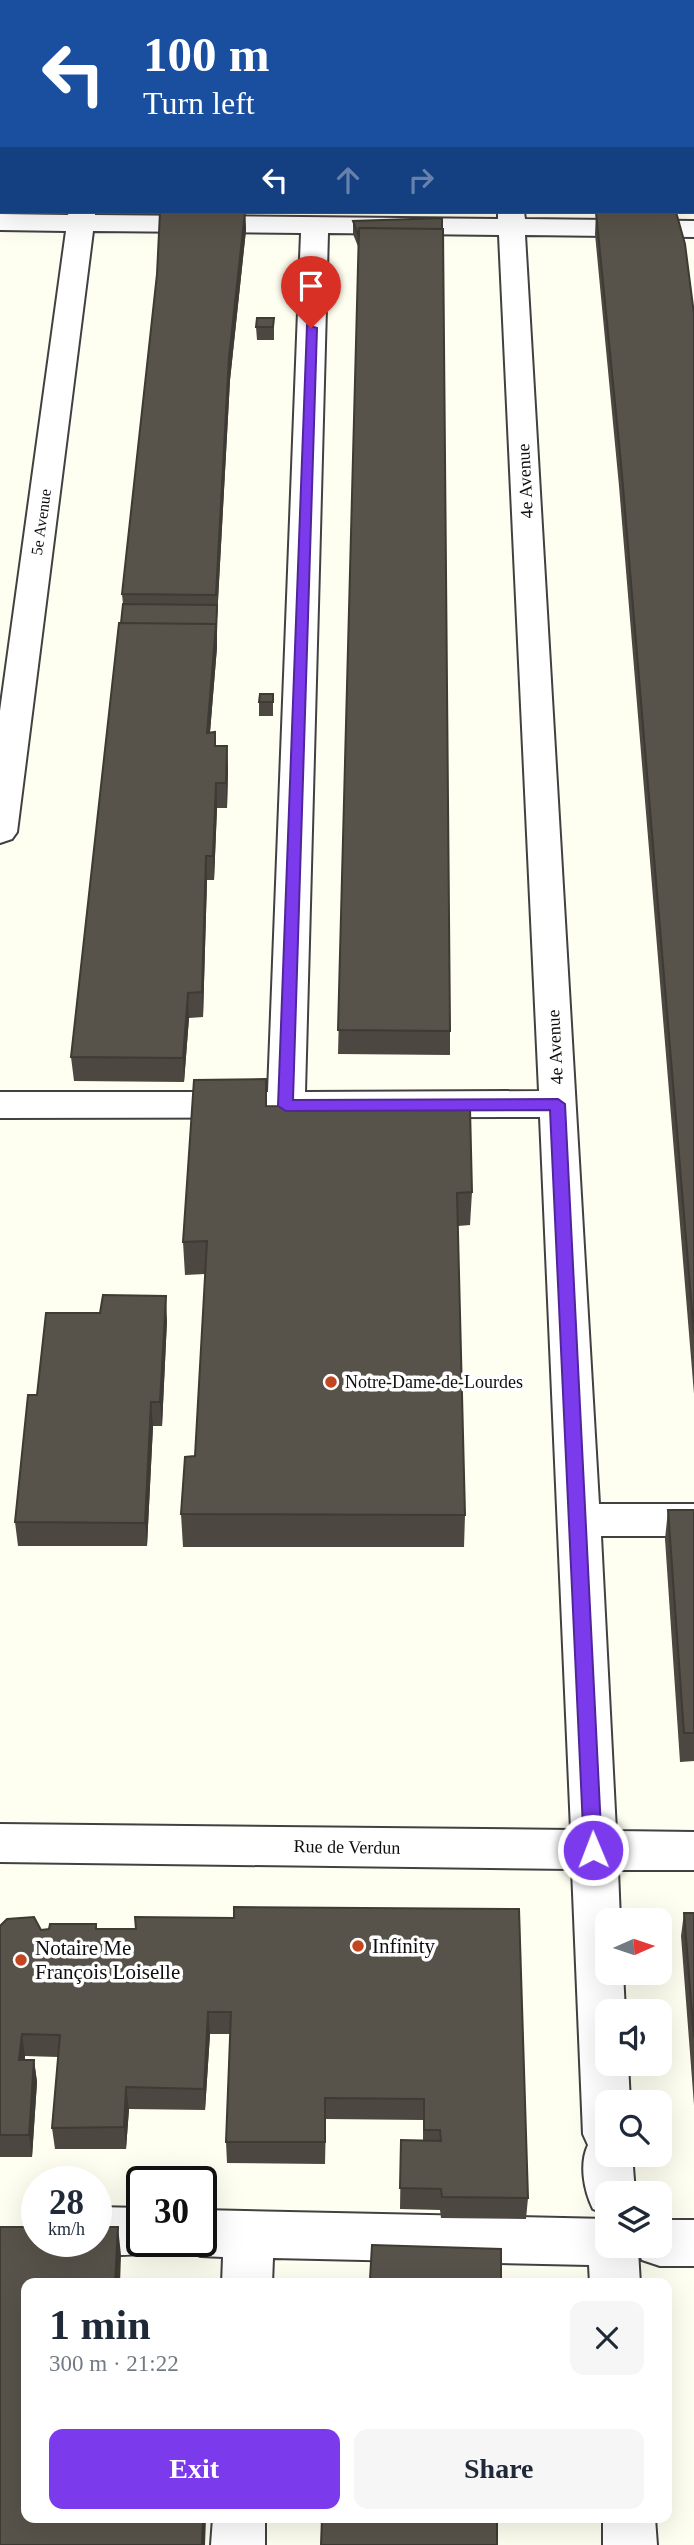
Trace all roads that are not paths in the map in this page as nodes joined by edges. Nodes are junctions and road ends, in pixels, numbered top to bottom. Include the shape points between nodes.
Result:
1 (81, 217) edge
2 (511, 220) edge
3 (0, 222) edge
4 (315, 225) junction
5 (694, 229) edge
6 (0, 832) edge
7 (558, 1104) junction
8 (0, 1105) edge
9 (286, 1106) junction
10 (579, 1520) junction
11 (694, 1520) edge
12 (0, 1843) edge
13 (593, 1850) junction
14 (694, 1852) edge
15 (605, 2090) edge
16 (217, 2233) edge
17 (249, 2234) junction
18 (595, 2242) edge
19 (672, 2243) edge
20 (694, 2243) edge
21 (614, 2258) edge
22 (247, 2278) edge
23 (615, 2278) edge
24 (239, 2523) edge
25 (629, 2523) edge
26 (239, 2545) edge
27 (630, 2545) edge

1 - 3 street
1 - 4 street
1 - 6 street, 5e Avenue
2 - 4 street
2 - 5 street
2 - 7 street, 4e Avenue
4 - 9 street
7 - 9 street
7 - 10 street, 4e Avenue
8 - 9 street
10 - 11 street
10 - 13 street, 4e Avenue
12 - 13 street, Rue de Verdun
13 - 14 street, Rue de Verdun
13 - 15 street, 4e Avenue
16 - 17 street
17 - 18 street
17 - 22 street
19 - 20 street
21 - 23 street
24 - 26 street
25 - 27 street

